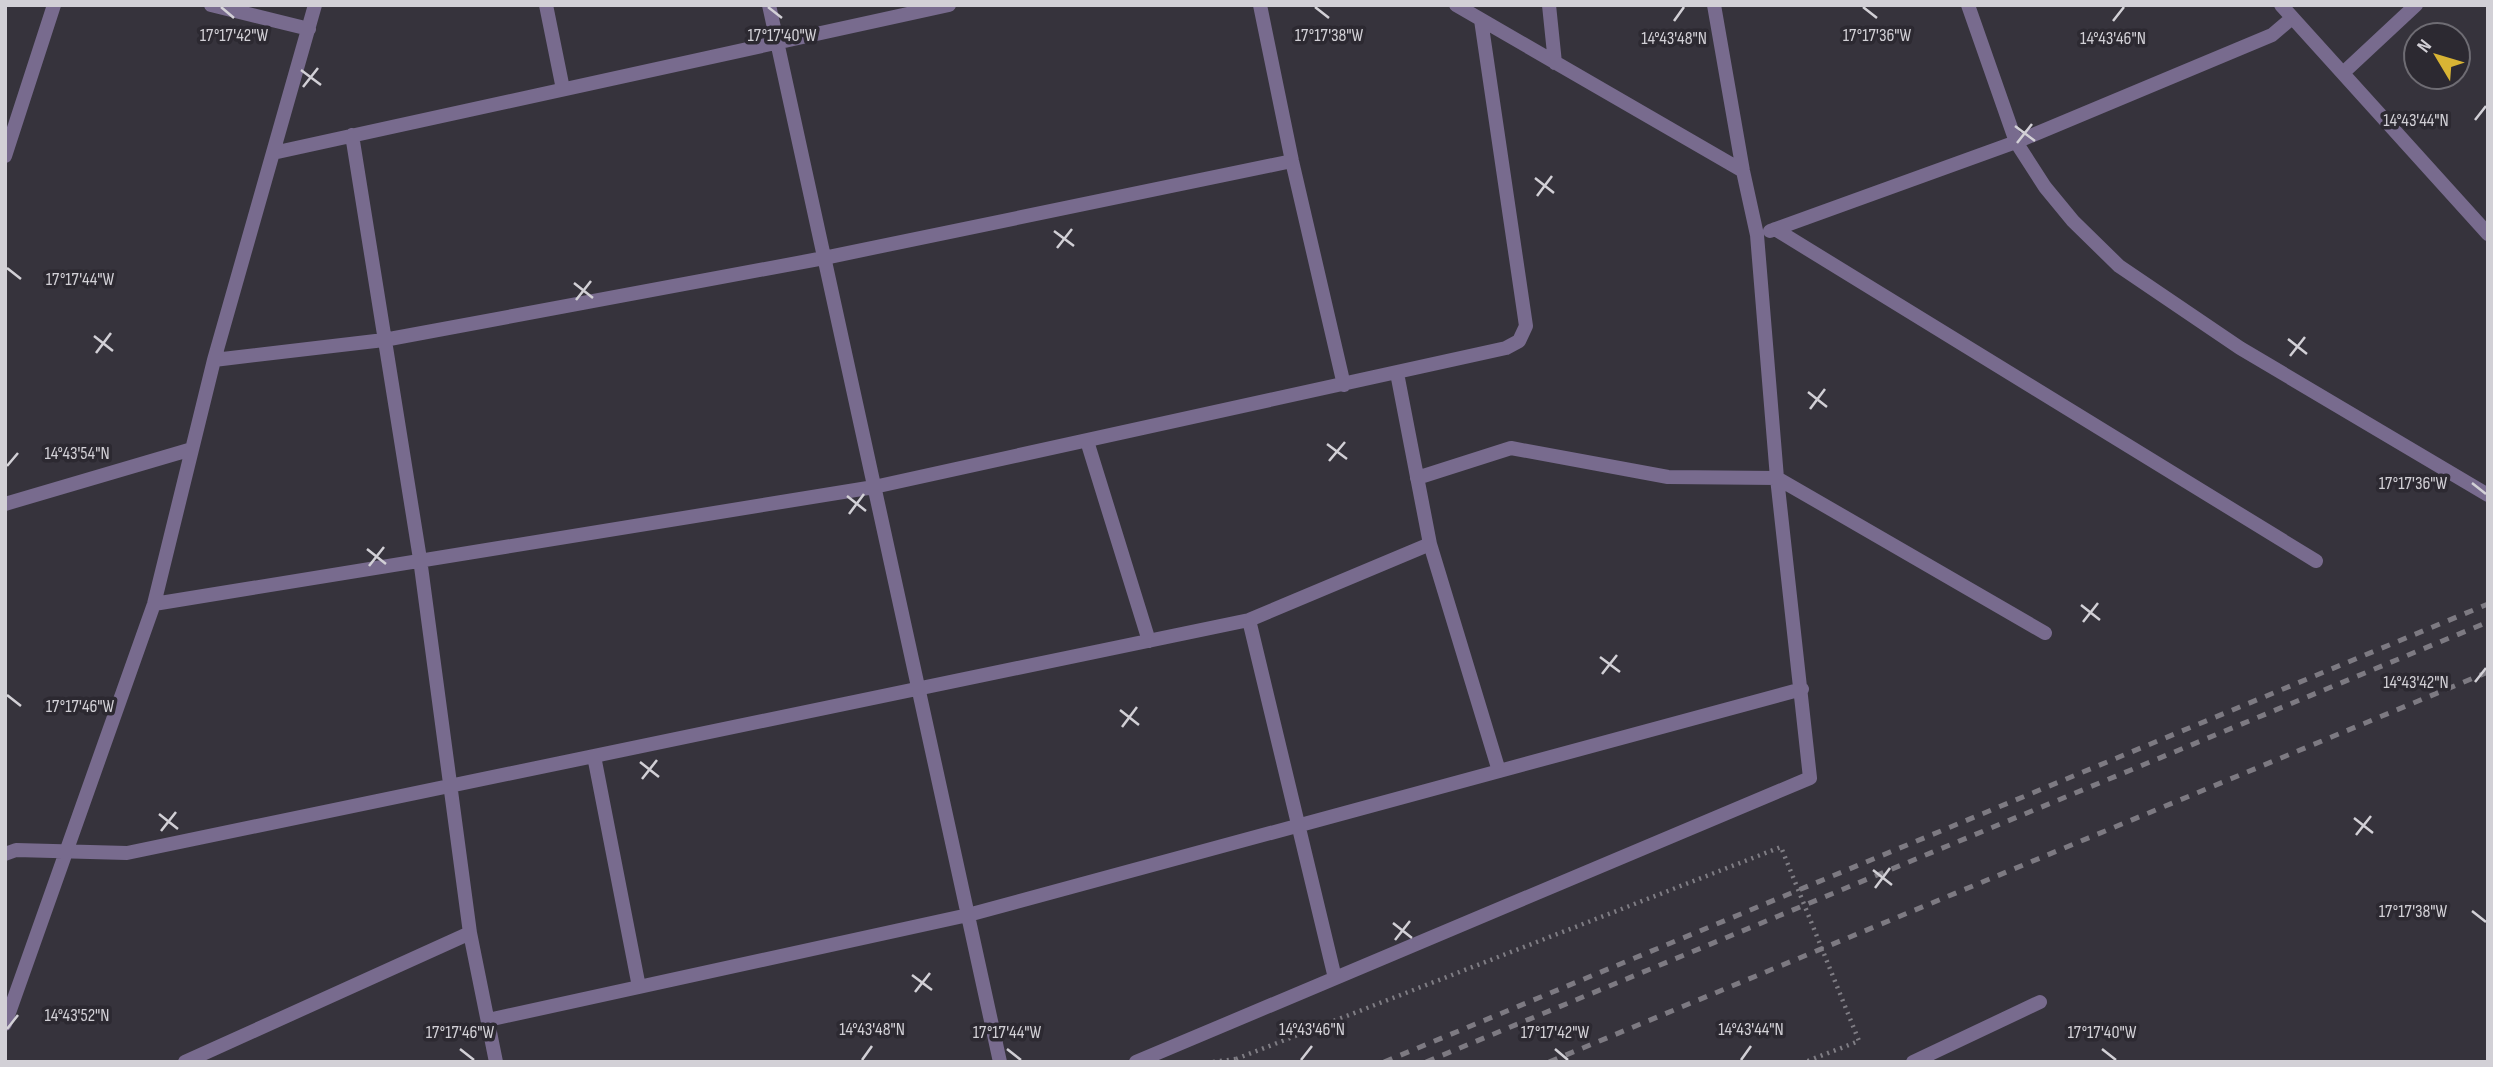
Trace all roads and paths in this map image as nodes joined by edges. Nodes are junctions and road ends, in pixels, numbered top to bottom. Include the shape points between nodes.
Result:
1 (54, 5) edge
2 (211, 5) edge
3 (315, 5) edge
4 (547, 5) edge
5 (769, 5) edge
6 (949, 5) edge
7 (1261, 5) edge
8 (1457, 5) edge
9 (1549, 5) edge
10 (1713, 5) edge
11 (1968, 5) edge
12 (2281, 5) edge
13 (2416, 5) edge
14 (2292, 18) junction
15 (1481, 20) junction
16 (309, 30) junction
17 (777, 43) junction
18 (1555, 63) junction
19 (2343, 73) junction
20 (563, 89) junction
21 (352, 135) junction
22 (2016, 142) junction
23 (273, 153) junction
24 (5, 156) edge
25 (1292, 162) junction
26 (1743, 171) junction
27 (1775, 229) junction
28 (2488, 234) edge
29 (1757, 235) junction
30 (824, 258) junction
31 (384, 341) junction
32 (214, 360) junction
33 (1397, 373) junction
34 (1343, 386) junction
35 (1087, 441) junction
36 (192, 449) junction
37 (1417, 478) junction
38 (1777, 478) junction
39 (874, 487) junction
40 (2488, 495) edge
41 (5, 504) edge
42 (1430, 544) junction
43 (420, 559) junction
44 (2316, 561) dead end
45 (153, 604) junction
46 (1249, 620) junction
47 (2045, 633) dead end
48 (1149, 641) junction
49 (919, 688) junction
50 (1802, 689) junction
51 (594, 756) junction
52 (1499, 771) junction
53 (450, 785) junction
54 (1299, 825) junction
55 (67, 851) junction
56 (5, 854) edge
57 (968, 915) junction
58 (470, 933) junction
59 (1335, 978) junction
60 (639, 987) junction
61 (2040, 1002) dead end
62 (488, 1020) junction
63 (5, 1024) edge
64 (185, 1062) edge
65 (496, 1062) edge
66 (1000, 1062) edge
67 (1136, 1062) edge
68 (1213, 1062) edge
69 (1805, 1062) edge
70 (1913, 1062) edge

1 - 24 street
2 - 16 street
3 - 16 street
4 - 20 street
5 - 17 street
6 - 17 street
7 - 25 street
8 - 15 street
9 - 18 street
10 - 26 street
11 - 22 street
12 - 14 street
13 - 19 street
14 - 19 street
14 - 22 street via 2272,35
15 - 18 street
15 - 33 street via 1526,326 1519,341 1507,348
16 - 23 street
17 - 20 street
17 - 30 street
18 - 26 street
19 - 28 street
20 - 21 street
21 - 23 street
21 - 31 street
22 - 27 street
22 - 40 street via 2073,221 2119,266 2240,348
23 - 32 street
25 - 30 street
25 - 34 street
26 - 29 street
27 - 29 street
27 - 44 street
29 - 38 street
30 - 31 street
30 - 39 street
31 - 32 street
31 - 43 street
32 - 36 street
33 - 34 street
33 - 37 street
34 - 35 street
35 - 39 street
35 - 48 street
36 - 41 street
36 - 45 street
37 - 38 street via 1511,448 1668,477
37 - 42 street
38 - 47 street
38 - 50 street
39 - 43 street
39 - 49 street
42 - 46 street
42 - 52 street
43 - 45 street
43 - 53 street
45 - 55 street
46 - 48 street
46 - 54 street
48 - 49 street
49 - 51 street
49 - 57 street
50 - 52 street
50 - 59 street via 1811,778
51 - 53 street
51 - 60 street
52 - 54 street
53 - 55 street via 127,853
53 - 58 street
54 - 57 street
54 - 59 street
55 - 56 street
55 - 63 street
57 - 60 street
57 - 66 street
58 - 62 street
58 - 64 street
59 - 67 street
60 - 62 street
61 - 70 street
62 - 65 street
68 - 69 path, bridge via 1236,1059 1781,847 1859,1041

